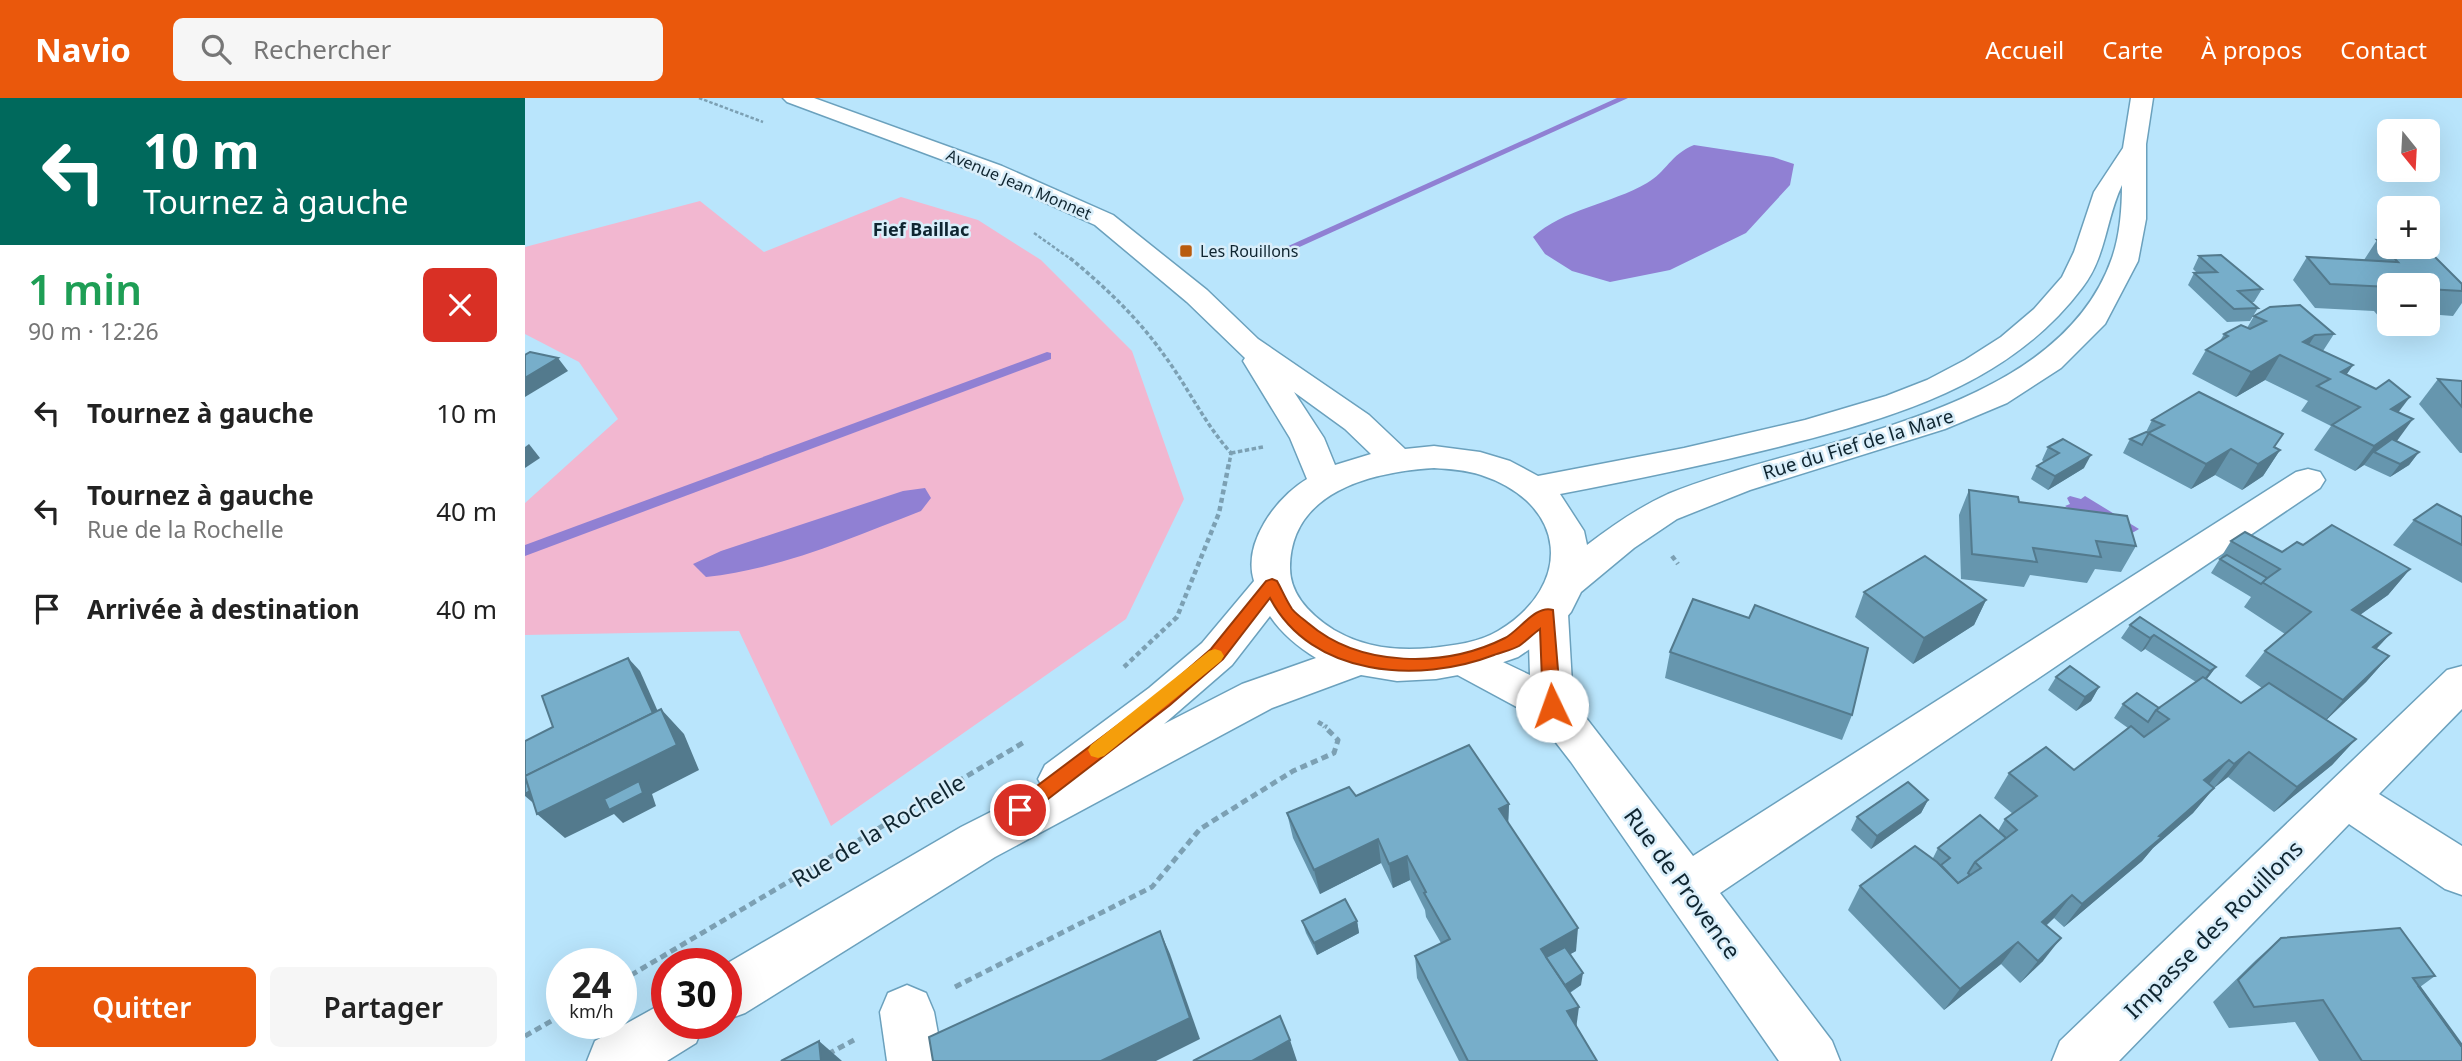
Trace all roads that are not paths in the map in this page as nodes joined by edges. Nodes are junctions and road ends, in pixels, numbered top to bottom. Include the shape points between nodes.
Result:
1 (795, 98) edge
2 (2142, 98) edge
3 (2134, 148) junction
4 (1247, 345) junction
5 (1396, 459) junction
6 (2308, 480) dead end
7 (1326, 483) junction
8 (1534, 488) junction
9 (1272, 585) junction
10 (1558, 598) junction
11 (1358, 659) junction
12 (1465, 660) junction
13 (2462, 682) edge
14 (1552, 706) junction
15 (2346, 797) junction
16 (978, 842) junction
17 (2462, 873) edge
18 (1685, 888) junction
19 (742, 984) edge
20 (652, 1039) edge
21 (1796, 1056) edge
22 (615, 1061) edge
23 (2080, 1061) edge

1 - 4 main road, Avenue Jean Monnet via 994,171 1104,220 1197,296
2 - 3 main road, Rue du Fief de la Mare
3 - 8 main road, Rue du Fief de la Mare via 2105,195 2074,280 2047,313 2001,353 1938,387 1853,418 1688,460
3 - 10 main road, Rue du Fief de la Mare via 2136,201 2125,261 2083,334 2027,379 1964,410 1888,438 1750,477 1679,504 1624,534
4 - 5 main road, Avenue Jean Monnet via 1357,422
4 - 7 main road, Avenue Jean Monnet via 1307,438
5 - 7 main road
5 - 8 main road via 1471,461 1505,471
6 - 18 main road
7 - 9 main road via 1299,503 1279,528 1269,555
8 - 10 main road via 1560,514 1572,547
9 - 11 main road via 1287,615 1317,640
9 - 16 main road via 1217,654
10 - 12 main road, Rue du Fief de la Mare via 1512,642
10 - 14 main road
11 - 12 main road, Rue du Fief de la Mare via 1411,666
11 - 16 main road via 1272,691
12 - 14 main road, Rue de Provence
13 - 15 main road, Impasse des Rouillons
14 - 18 main road, Rue de Provence
15 - 17 main road
15 - 23 main road, Impasse des Rouillons
16 - 19 main road
18 - 21 main road, Rue de Provence
20 - 22 main road

